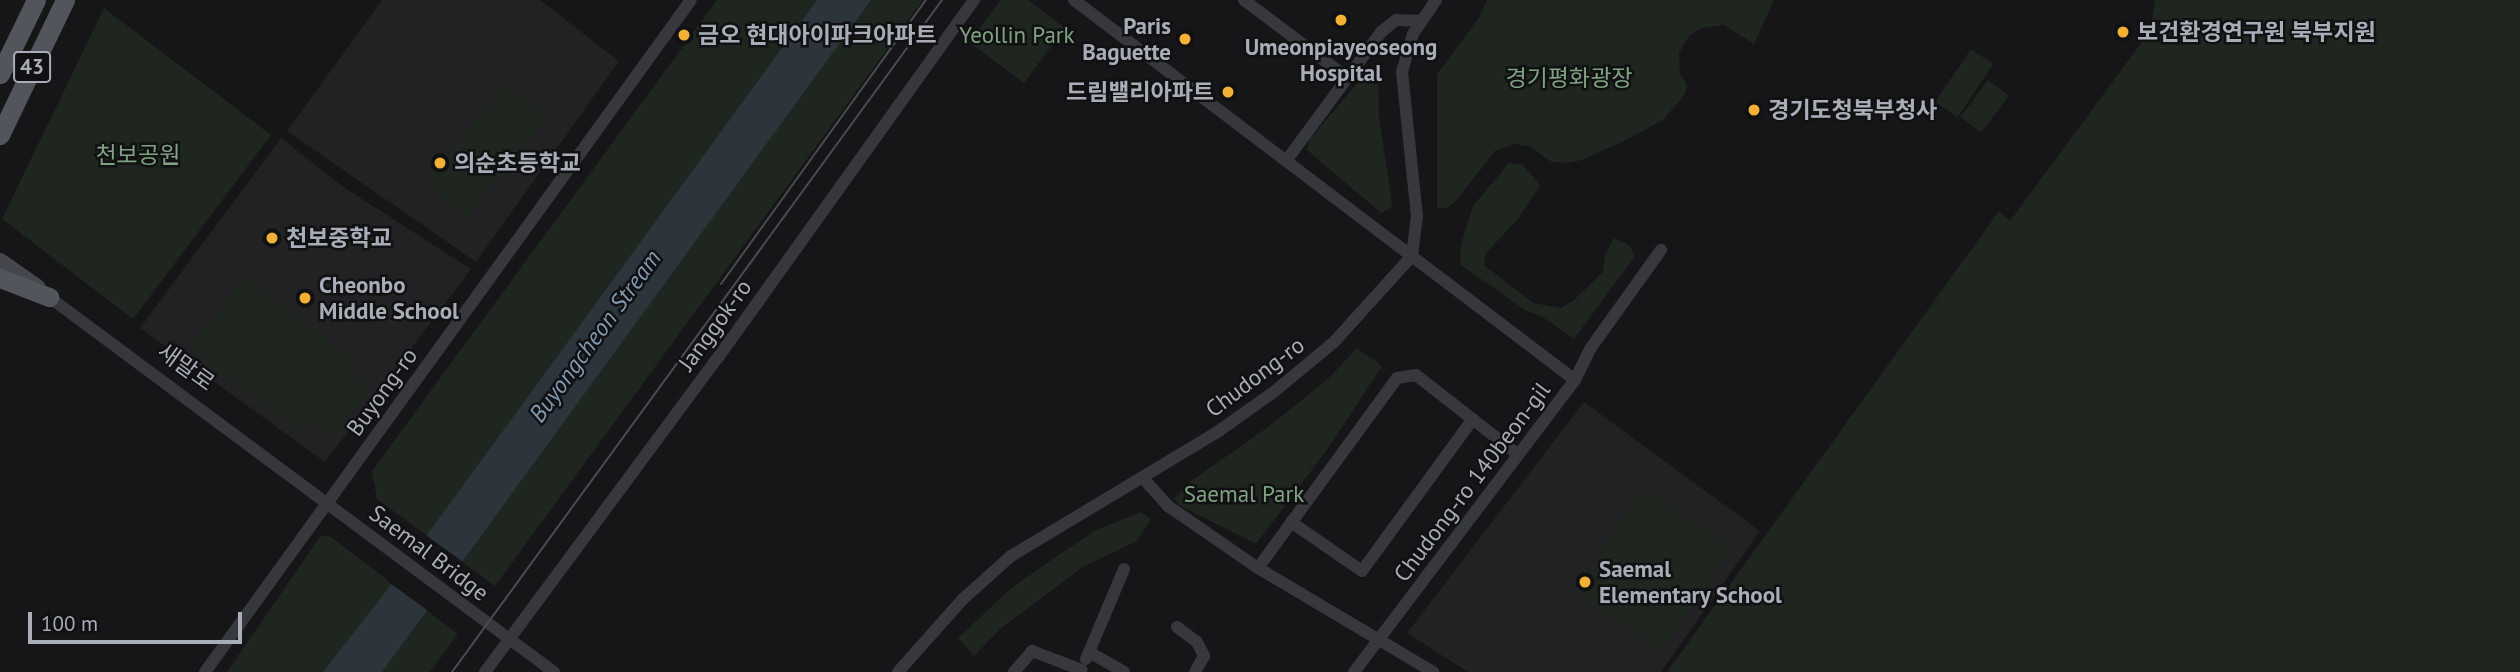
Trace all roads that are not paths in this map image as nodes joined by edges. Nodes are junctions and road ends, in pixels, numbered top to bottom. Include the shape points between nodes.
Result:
1 (36, 0) edge
2 (65, 0) edge
3 (691, 0) edge
4 (974, 0) edge
5 (1074, 0) edge
6 (1244, 0) edge
7 (1436, 0) edge
8 (1422, 21) junction
9 (0, 74) edge
10 (1346, 78) junction
11 (0, 135) edge
12 (1286, 161) junction
13 (1661, 250) dead end
14 (1412, 256) junction
15 (0, 262) edge
16 (0, 278) edge
17 (49, 297) junction
18 (1575, 380) junction
19 (1474, 419) junction
20 (1517, 454) junction
21 (1142, 477) junction
22 (328, 503) junction
23 (341, 513) joint
24 (1291, 522) junction
25 (1258, 568) junction
26 (1124, 569) dead end
27 (1177, 627) dead end
28 (1381, 640) junction
29 (510, 641) junction
30 (1089, 652) junction
31 (1081, 671) edge
32 (205, 672) edge
33 (485, 672) edge
34 (554, 672) edge
35 (898, 672) edge
36 (1014, 672) edge
37 (1124, 672) edge
38 (1195, 672) edge
39 (1354, 672) edge
40 (1433, 672) edge

1 - 9 main road, 43
2 - 11 main road, 43
3 - 22 street, Buyong-ro
4 - 29 street, Janggok-ro
5 - 12 street, Chudong-ro 140beon-gil
6 - 10 street
7 - 8 street
8 - 10 street via 1395,20
8 - 14 street via 1402,72 1417,217
10 - 12 street
12 - 14 street, Chudong-ro 140beon-gil
13 - 18 street via 1590,349
14 - 18 street, Chudong-ro 140beon-gil
14 - 21 street, Chudong-ro via 1334,342 1275,391
15 - 17 street, 새말로
16 - 17 main road
17 - 22 street, 새말로
18 - 20 street, Chudong-ro 140beon-gil
19 - 20 street
19 - 24 street via 1416,376 1397,378
19 - 24 street via 1362,571
20 - 28 street, Chudong-ro 140beon-gil
21 - 25 street via 1168,506
21 - 35 street, Chudong-ro via 1012,556 963,599
22 - 23 street, 새말로
22 - 32 street, Buyong-ro
23 - 29 street, Saemal Bridge
24 - 25 street
25 - 28 street
26 - 30 street
27 - 38 street via 1197,642 1204,656
28 - 39 street, Chudong-ro 140beon-gil
28 - 40 street
29 - 33 street, Janggok-ro
29 - 34 street, Saemal Bridge
30 - 31 street
30 - 37 street
31 - 36 street via 1032,651

